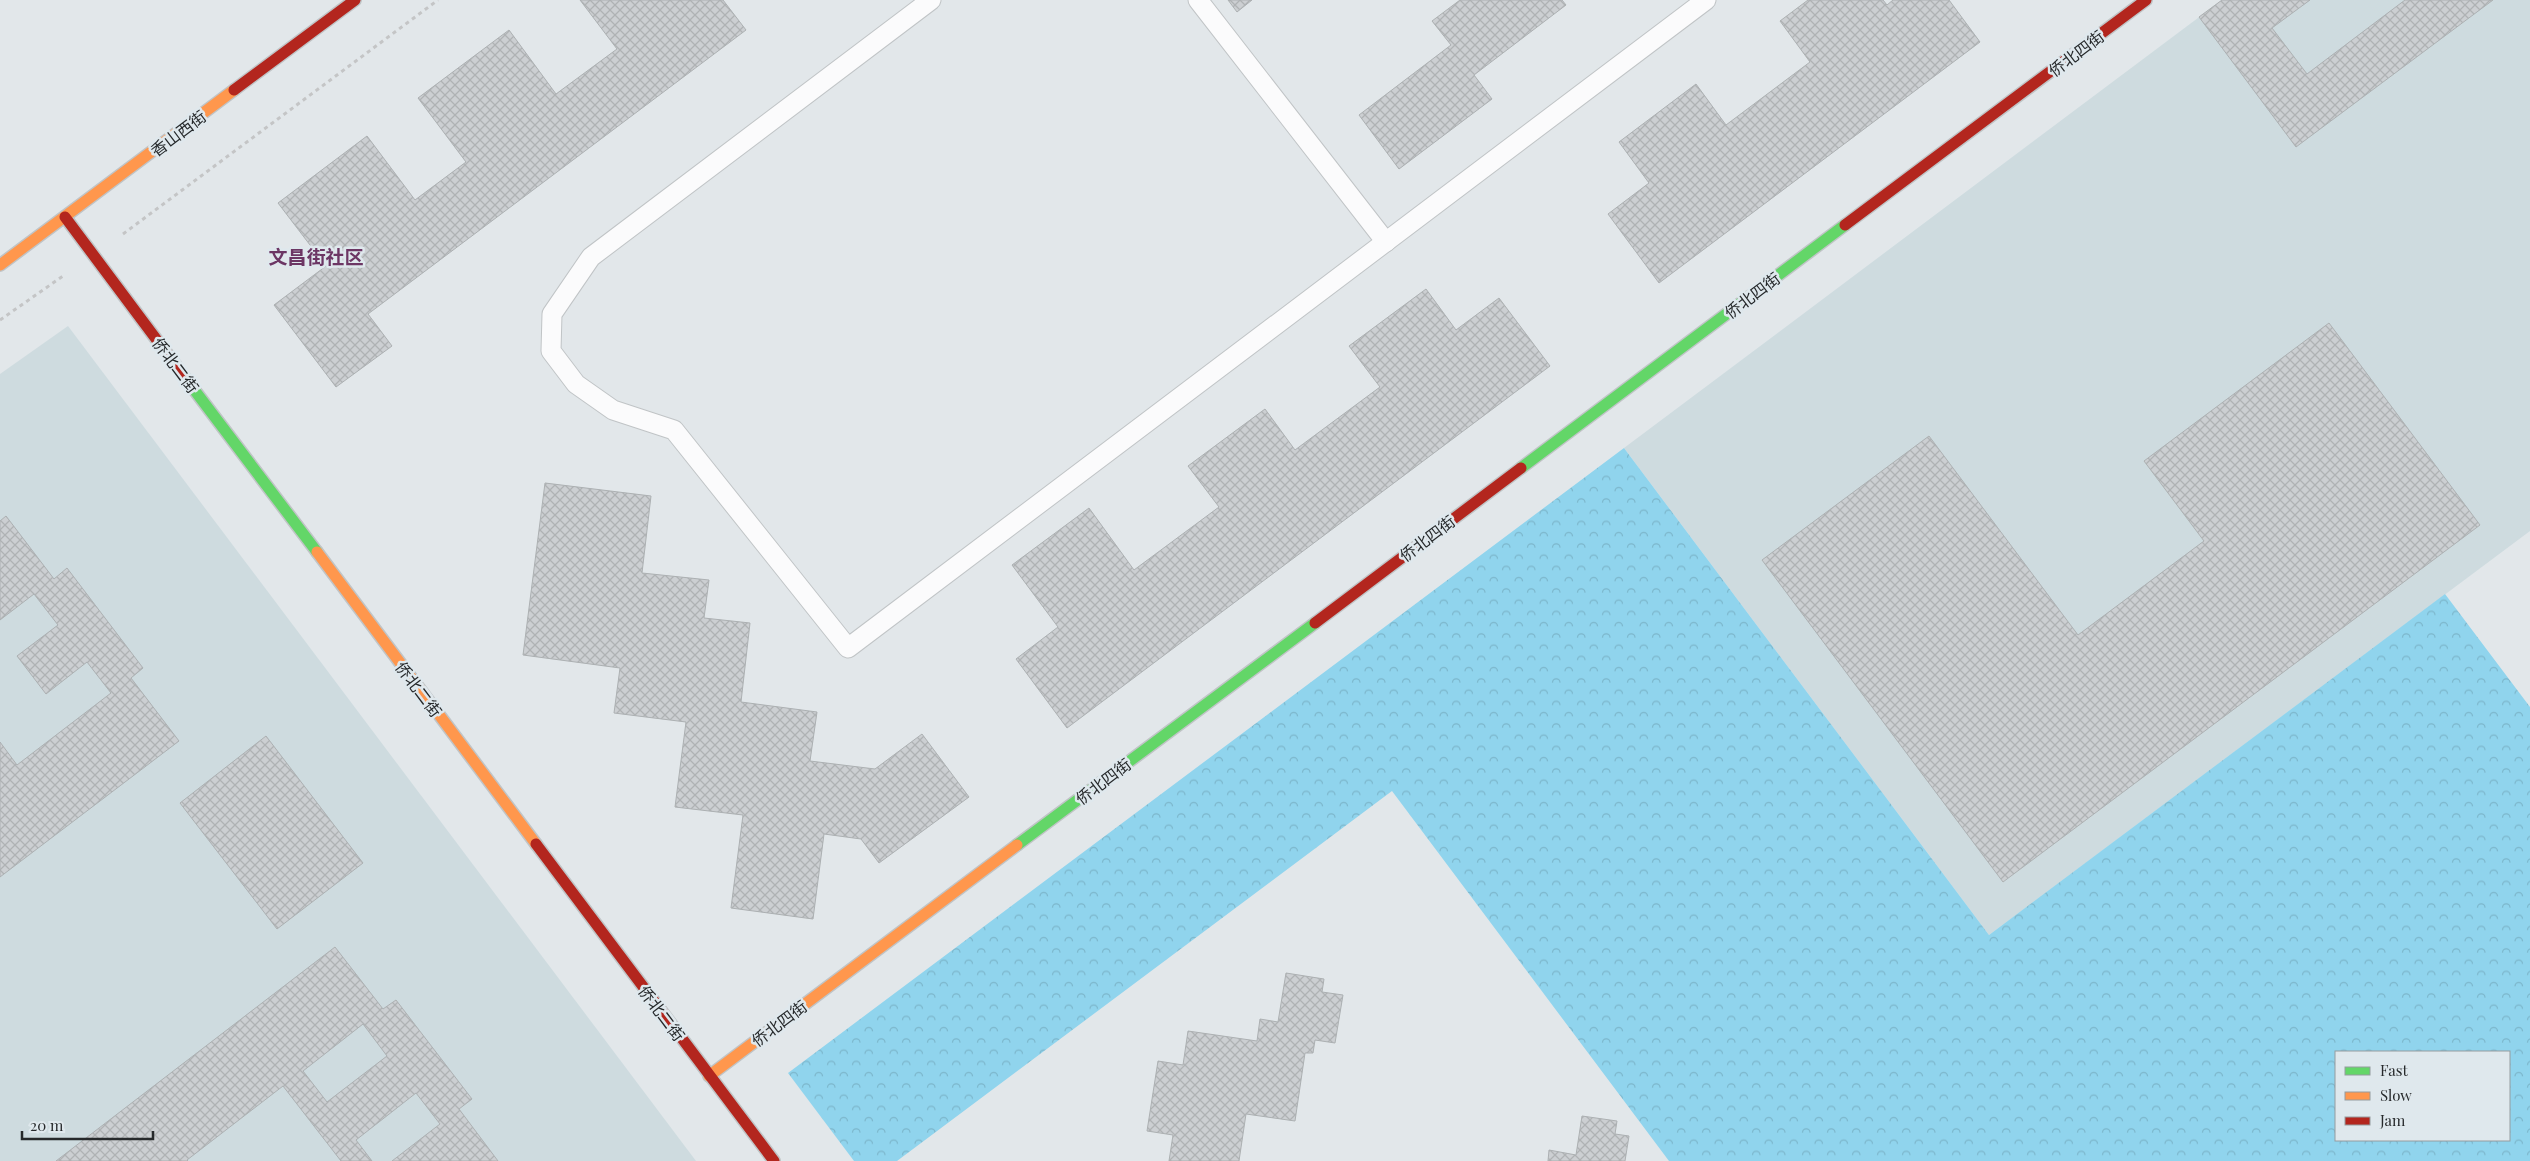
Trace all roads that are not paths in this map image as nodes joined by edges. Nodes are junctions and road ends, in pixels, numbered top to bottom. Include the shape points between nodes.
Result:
1 (355, 0) edge
2 (931, 0) edge
3 (1198, 0) edge
4 (1706, 0) edge
5 (2146, 0) edge
6 (65, 217) junction
7 (1386, 242) junction
8 (0, 265) edge
9 (709, 1076) junction
10 (774, 1161) edge

1 - 6 street, 香山西街
2 - 7 lane via 591,257 552,314 551,350 576,384 613,410 674,430 848,648
3 - 7 lane
4 - 7 lane
5 - 9 street, 侨北四街
6 - 8 street, 香山西街
6 - 9 street, 侨北二街
9 - 10 street, 侨北二街

